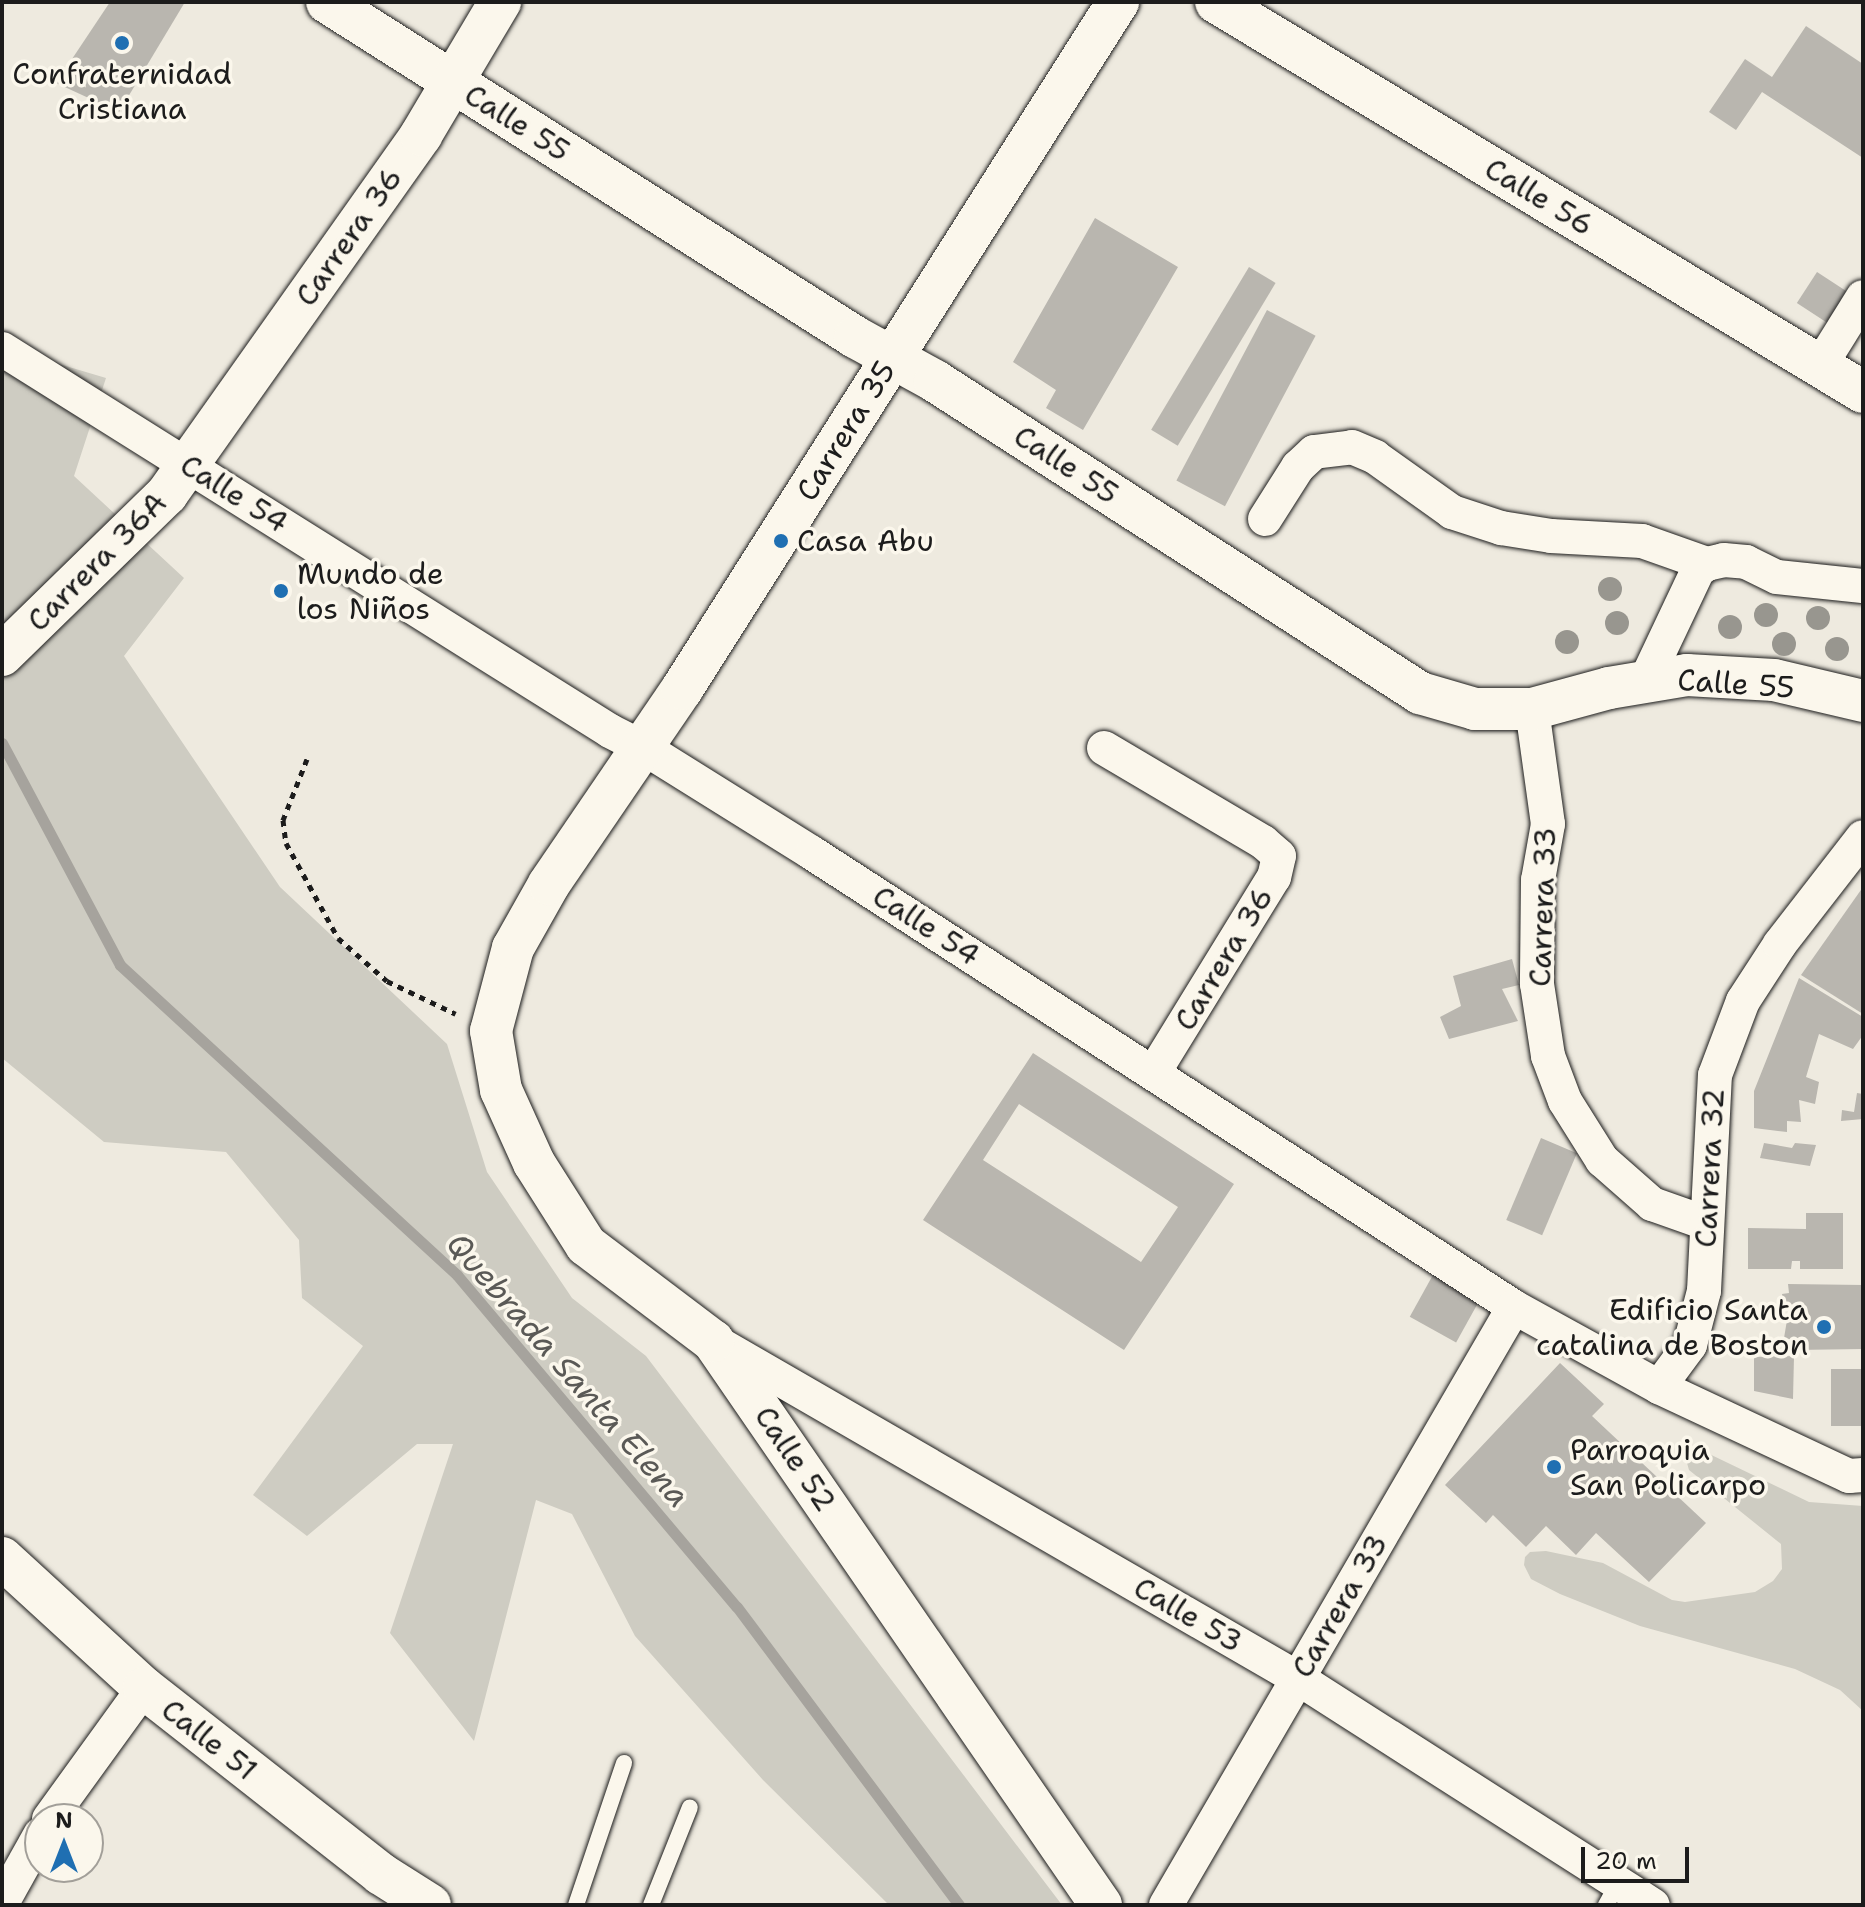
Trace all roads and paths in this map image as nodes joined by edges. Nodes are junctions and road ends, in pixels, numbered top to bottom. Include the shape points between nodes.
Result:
1 (327, 2) edge
2 (500, 2) edge
3 (1118, 2) edge
4 (1216, 2) edge
5 (452, 82) junction
6 (1863, 297) edge
7 (2, 349) edge
8 (894, 355) junction
9 (1820, 366) junction
10 (1863, 392) edge
11 (187, 465) junction
12 (1265, 519) dead end
13 (1707, 564) junction
14 (1863, 586) edge
15 (2, 655) edge
16 (1645, 682) junction
17 (1863, 701) edge
18 (1532, 709) junction
19 (644, 748) junction
20 (1104, 748) dead end
21 (307, 759) dead end
22 (1863, 837) edge
23 (491, 1031) junction
24 (1154, 1072) junction
25 (1706, 1223) junction
26 (1514, 1307) junction
27 (713, 1341) junction
28 (1659, 1387) junction
29 (1863, 1475) edge
30 (2, 1558) edge
31 (1299, 1679) junction
32 (144, 1688) junction
33 (624, 1763) dead end
34 (61, 1803) edge
35 (690, 1807) dead end
36 (24, 1864) edge
37 (1612, 1894) edge
38 (2, 1903) edge
39 (430, 1905) edge
40 (576, 1905) edge
41 (651, 1905) edge
42 (1101, 1905) edge
43 (1166, 1905) edge
44 (1653, 1905) edge

1 - 5 street, Calle 55
2 - 5 street, Carrera 36
3 - 8 street, Carrera 35
4 - 9 street, Calle 56
5 - 8 street, Calle 55 via 855,337
5 - 11 street, Carrera 36 via 421,135
6 - 9 street
7 - 11 street, Calle 54
8 - 18 street, Calle 55 via 1420,693 1475,709
8 - 19 street, Carrera 35
9 - 10 street, Calle 56
11 - 15 street, Carrera 36A via 133,531
11 - 19 street, Calle 54
12 - 13 street via 1298,467 1314,452 1352,447 1375,457 1452,512 1501,528 1551,536 1642,541
13 - 14 street via 1746,562 1777,577
13 - 16 street via 1698,570
16 - 17 street, Calle 55 via 1687,675 1774,680
16 - 18 street, Calle 55
18 - 25 street, Carrera 33 via 1548,824 1538,880 1537,984 1548,1056 1565,1101 1602,1160 1652,1204
19 - 23 street, Carrera 35 via 549,884 513,948
19 - 24 street, Calle 54
20 - 24 street, Carrera 36 via 1279,856 1274,877
21 - 23 path via 283,820 286,843 338,938 387,981
22 - 25 street, Carrera 32 via 1743,1001 1715,1075
23 - 27 street, Calle 52 via 501,1090 534,1163 586,1245
24 - 26 street, Calle 54
25 - 28 street, Carrera 32 via 1704,1291 1690,1345
26 - 28 street, Calle 54
26 - 31 street, Carrera 33
27 - 31 street, Calle 53
27 - 42 street, Calle 52
28 - 29 street, Calle 54 via 1849,1476
30 - 32 street, Calle 51
31 - 37 street, Calle 53
31 - 43 street, Carrera 33
32 - 34 street
32 - 39 street, Calle 51 via 381,1874
33 - 40 lane
35 - 41 lane
36 - 38 street
37 - 44 street, Calle 53

